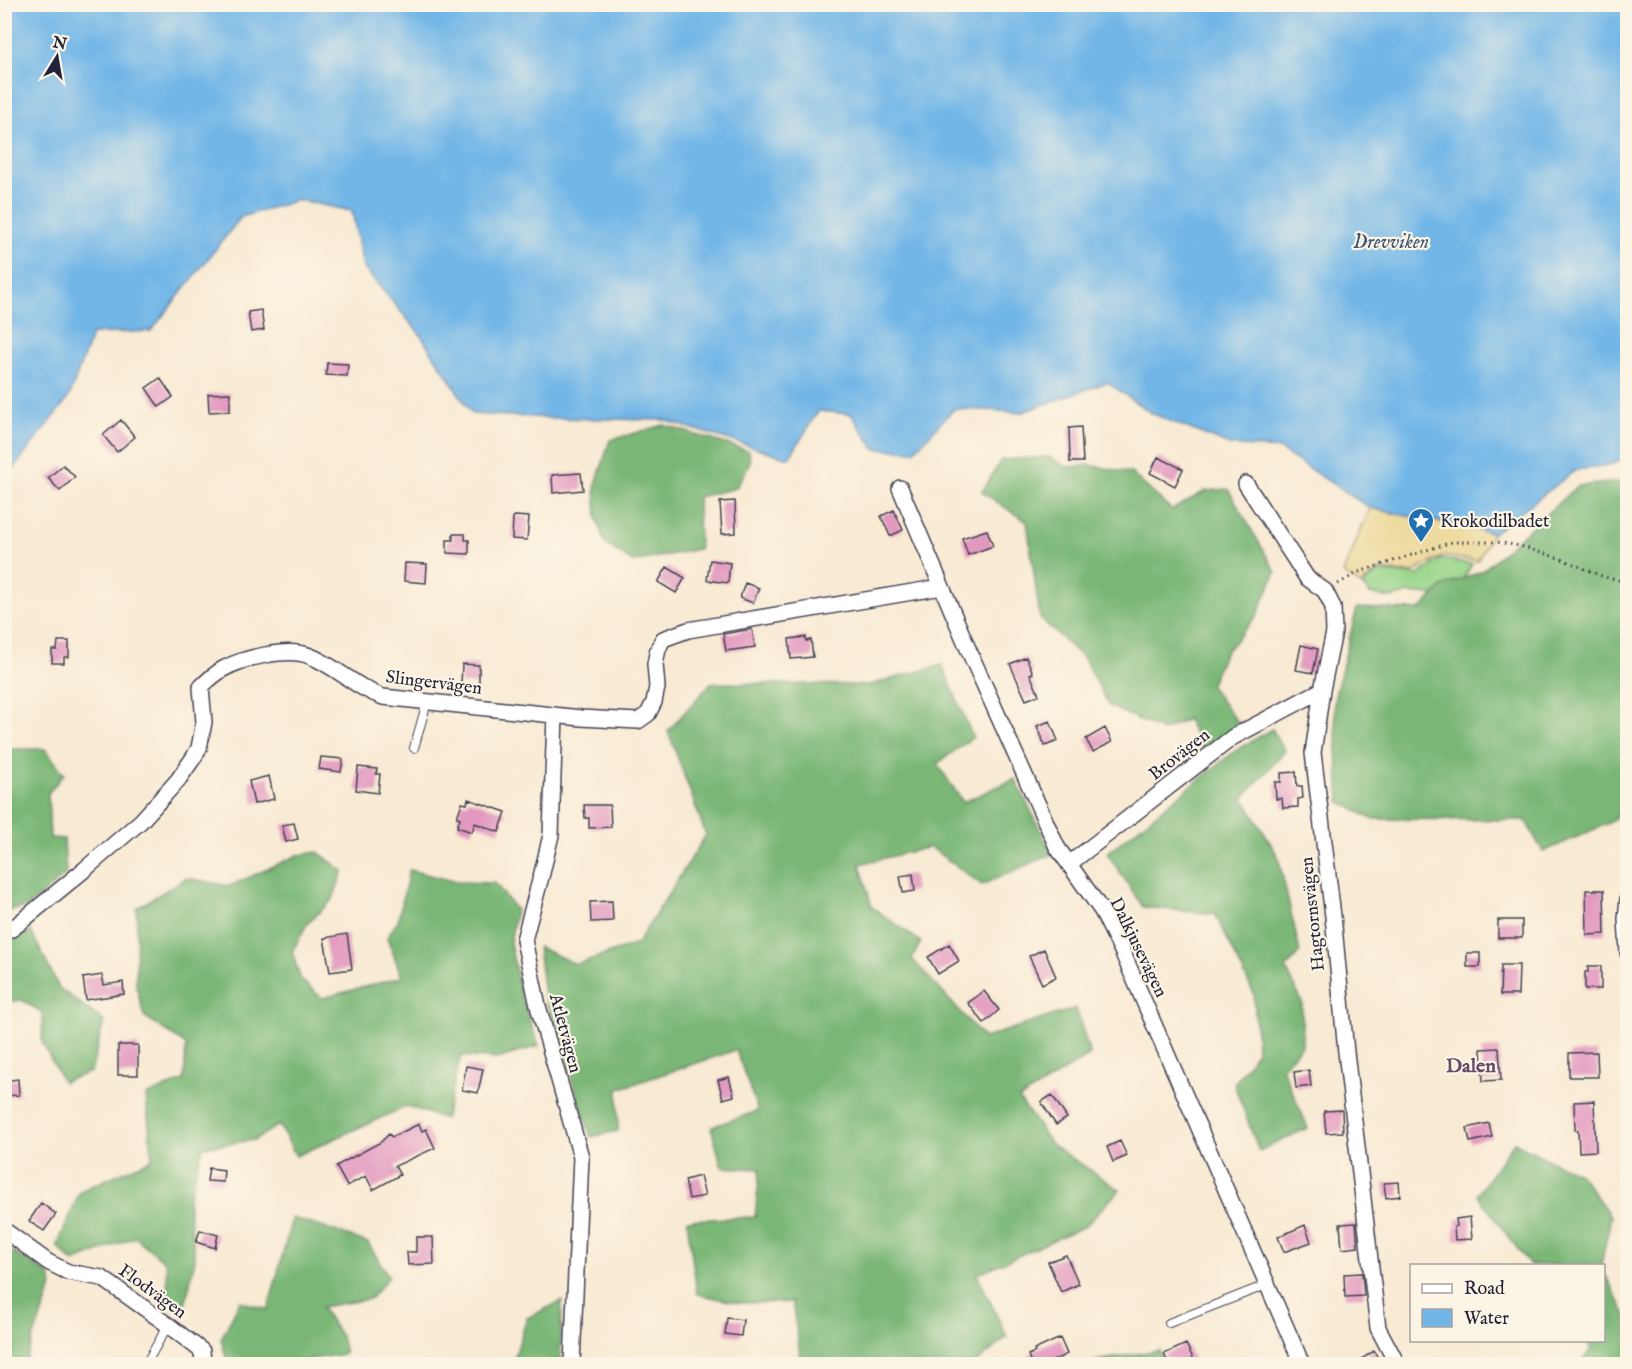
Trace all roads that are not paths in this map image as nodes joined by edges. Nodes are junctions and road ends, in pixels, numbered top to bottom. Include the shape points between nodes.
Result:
1 (1246, 484) dead end
2 (900, 488) dead end
3 (942, 587) junction
4 (1322, 690) junction
5 (427, 702) junction
6 (555, 714) junction
7 (414, 748) dead end
8 (1069, 864) junction
9 (1628, 899) edge
10 (4, 928) edge
11 (1628, 953) edge
12 (4, 1230) edge
13 (1266, 1285) junction
14 (1169, 1323) dead end
15 (168, 1325) junction
16 (146, 1365) edge
17 (203, 1365) edge
18 (572, 1365) edge
19 (1302, 1365) edge
20 (1397, 1365) edge

1 - 4 street, Hagtornsvägen via 1307,578 1325,591 1334,607 1334,633
2 - 3 street, Dalkjusevägen
3 - 6 street, Slingervägen via 688,630 663,639 655,664 654,702 648,714 638,721
3 - 8 street, Dalkjusevägen via 1057,847
4 - 8 street, Brovägen via 1233,737
4 - 20 street, Hagtornsvägen via 1312,753 1378,1329
5 - 6 street, Slingervägen
5 - 7 lane
5 - 10 street, Slingervägen via 368,692 308,655 268,655 223,669 201,687 204,722 199,748 178,780 141,821 84,870 12,929
6 - 18 street, Atletvägen via 551,835 524,940 538,1006 581,1157
8 - 13 street, Dalkjusevägen via 1102,911 1122,951
9 - 11 street
12 - 15 street, Flodvägen via 68,1272 102,1278
13 - 14 lane
13 - 19 street, Dalkjusevägen
15 - 16 lane
15 - 17 street, Flodvägen via 202,1351

